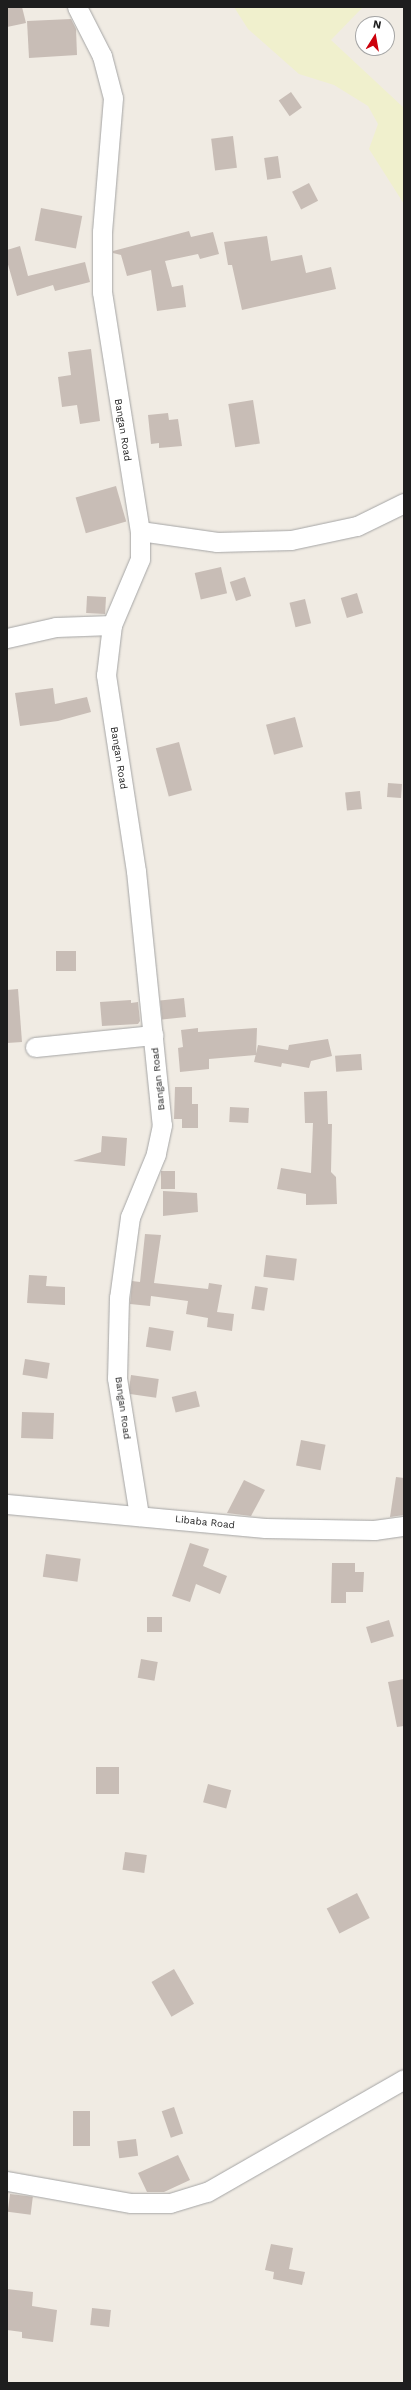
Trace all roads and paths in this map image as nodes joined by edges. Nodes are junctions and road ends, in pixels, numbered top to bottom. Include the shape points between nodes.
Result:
1 (77, 7) edge
2 (404, 503) edge
3 (140, 531) junction
4 (112, 625) junction
5 (7, 638) edge
6 (153, 1035) junction
7 (35, 1047) dead end
8 (7, 1504) edge
9 (139, 1516) junction
10 (404, 1526) edge
11 (404, 2080) edge
12 (7, 2181) edge

1 - 3 street, Bangan Road via 102,56 113,98 102,232 102,292
2 - 3 street via 357,526 291,540 217,542
3 - 4 street, Bangan Road via 140,559
4 - 5 street via 56,628
4 - 6 street, Bangan Road via 106,676 136,871
6 - 7 street
6 - 9 street, Bangan Road via 162,1125 156,1154 130,1217 119,1298 118,1378
8 - 9 street, Libaba Road
9 - 10 street, Libaba Road via 265,1528 374,1530
11 - 12 street via 206,2192 170,2203 131,2203

